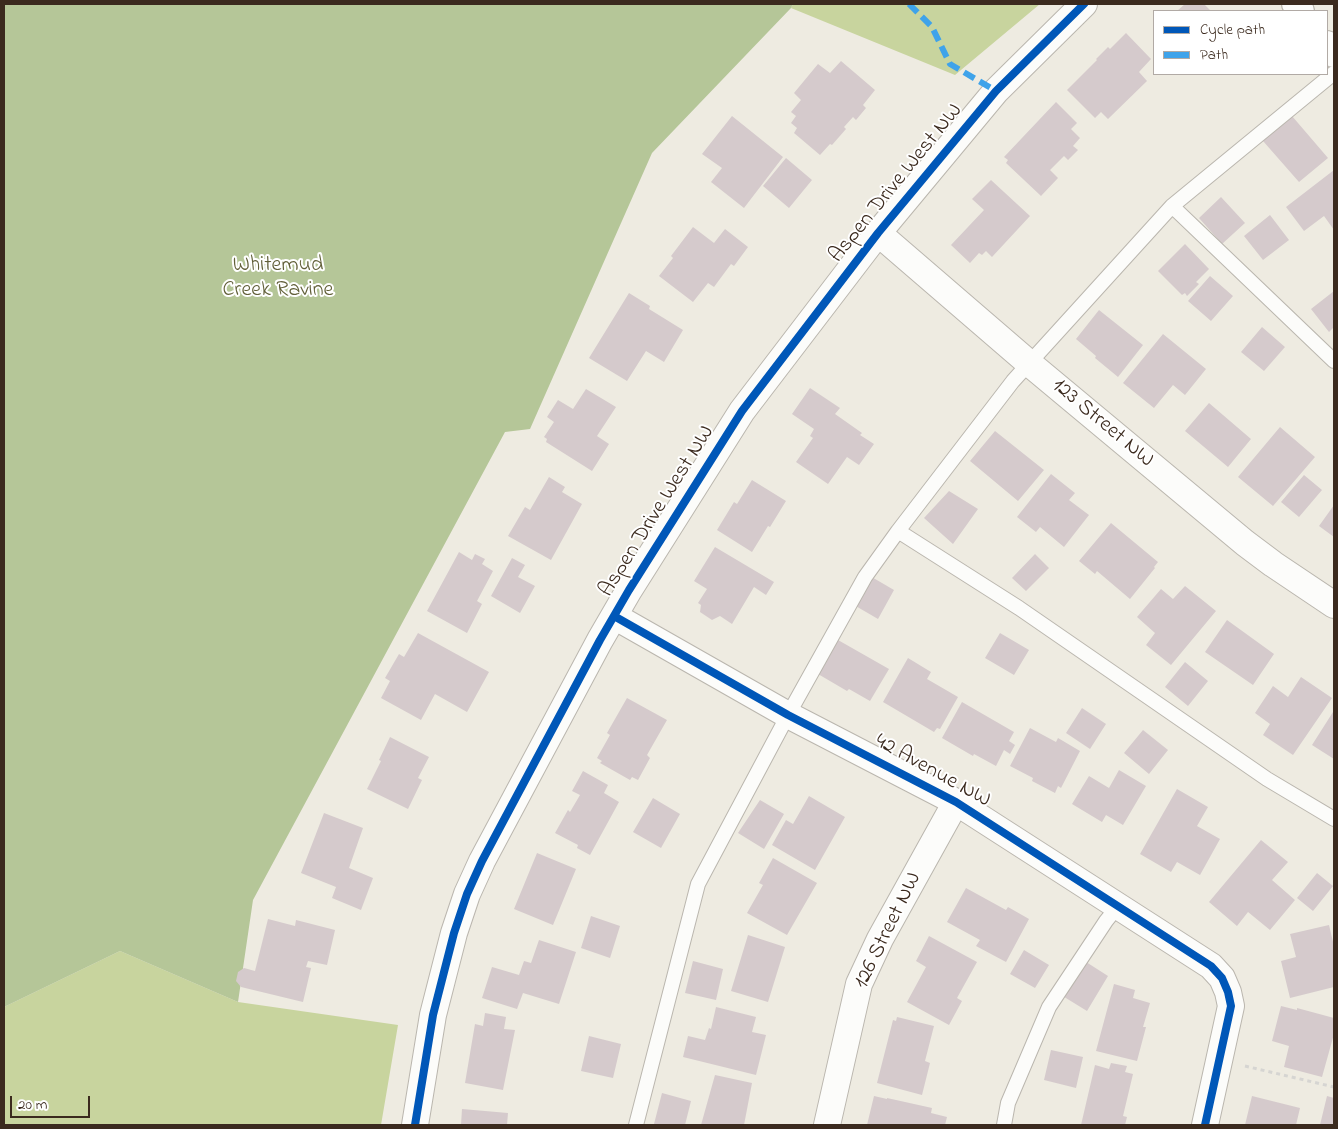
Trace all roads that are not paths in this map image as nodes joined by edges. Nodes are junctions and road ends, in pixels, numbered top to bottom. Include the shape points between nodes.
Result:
1 (1084, 4) edge
2 (1334, 73) edge
3 (1172, 206) junction
4 (878, 233) junction
5 (1334, 361) edge
6 (1030, 364) junction
7 (898, 531) junction
8 (1334, 605) edge
9 (614, 616) junction
10 (788, 715) junction
11 (956, 802) junction
12 (1334, 819) edge
13 (1118, 906) junction
14 (415, 1125) edge
15 (636, 1125) edge
16 (827, 1125) edge
17 (1004, 1125) edge
18 (1204, 1125) edge

1 - 4 street, Aspen Drive West NW via 996,91
2 - 3 lane
3 - 5 lane
3 - 6 lane
4 - 6 street, 123 Street NW
4 - 9 street, Aspen Drive West NW via 742,411
6 - 7 lane via 1013,381
6 - 8 street, 123 Street NW via 1245,542
7 - 10 lane via 865,578
7 - 12 lane via 1019,608 1267,779
9 - 10 street, 42 Avenue NW
9 - 14 street, Aspen Drive West NW via 467,894 433,1015
10 - 11 street, 42 Avenue NW
10 - 15 lane via 698,884
11 - 13 street, 42 Avenue NW
11 - 16 street, 126 Street NW via 862,977
13 - 17 lane via 1049,1007 1008,1103
13 - 18 street, 42 Avenue NW via 1210,966 1222,978 1228,992 1231,1006

